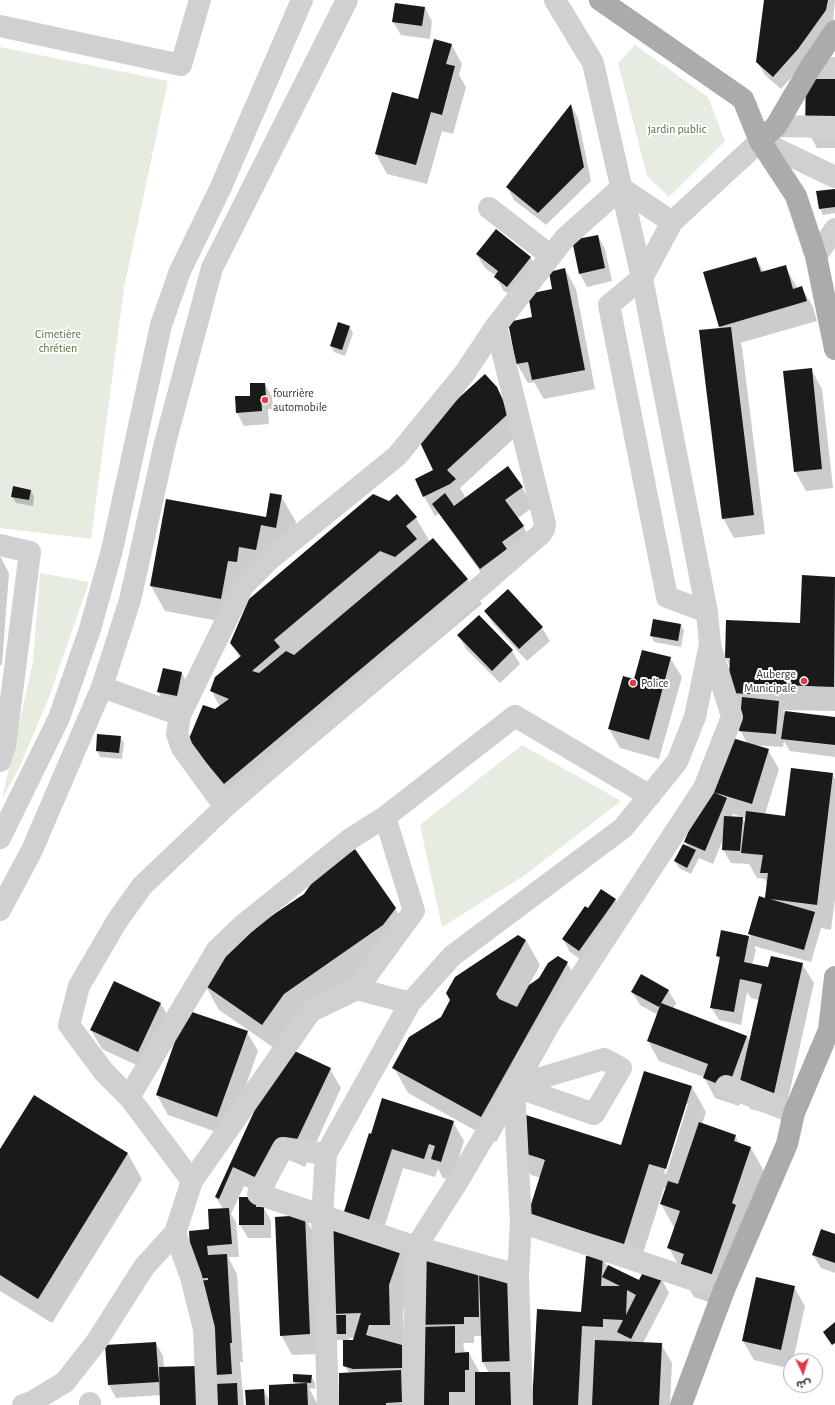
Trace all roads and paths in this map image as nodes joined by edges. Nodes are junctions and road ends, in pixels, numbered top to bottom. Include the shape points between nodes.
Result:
1 (200, 0) edge
2 (302, 0) edge
3 (347, 0) edge
4 (555, 0) edge
5 (600, 0) edge
6 (0, 26) edge
7 (835, 31) edge
8 (810, 68) junction
9 (835, 68) edge
10 (776, 126) junction
11 (835, 127) edge
12 (760, 141) junction
13 (835, 177) edge
14 (621, 188) junction
15 (489, 208) dead end
16 (672, 222) junction
17 (835, 229) edge
18 (551, 256) junction
19 (816, 256) junction
20 (642, 278) junction
21 (496, 326) junction
22 (834, 337) edge
23 (0, 545) edge
24 (707, 612) junction
25 (710, 644) junction
26 (102, 688) junction
27 (180, 715) junction
28 (0, 761) edge
29 (650, 796) junction
30 (225, 807) junction
31 (385, 817) junction
32 (2, 828) edge
33 (0, 910) edge
34 (835, 977) edge
35 (357, 989) junction
36 (410, 1003) junction
37 (832, 1027) edge
38 (514, 1086) junction
39 (726, 1086) dead end
40 (129, 1097) junction
41 (794, 1113) junction
42 (326, 1154) junction
43 (192, 1181) junction
44 (322, 1216) junction
45 (520, 1222) junction
46 (175, 1233) junction
47 (416, 1247) junction
48 (518, 1275) junction
49 (724, 1290) junction
50 (23, 1405) edge
51 (207, 1405) edge
52 (328, 1405) edge
53 (414, 1405) edge
54 (522, 1405) edge
55 (681, 1405) edge

1 - 6 street via 181,65
2 - 32 street via 220,189 180,271 161,325 112,550 90,629 59,718
3 - 26 street via 212,268 165,443 130,600
4 - 14 street via 593,63
5 - 12 main road via 743,99
7 - 8 main road
8 - 9 street
8 - 10 main road
10 - 11 street
10 - 12 main road
12 - 13 street
12 - 16 street
12 - 19 main road via 796,196
14 - 16 street
14 - 18 street via 565,238
14 - 20 street
15 - 18 street
16 - 20 street
17 - 19 street
18 - 21 street
19 - 22 main road
20 - 24 street
20 - 24 street via 609,305 645,490 667,597
21 - 27 street via 464,374 397,456 270,559 242,586
21 - 30 street via 545,524 544,529
23 - 28 street via 30,552 5,746
24 - 25 street
25 - 29 street via 690,730 677,762
25 - 38 street via 732,717 704,788 530,1055
26 - 27 street
26 - 33 street via 32,850
27 - 30 street via 177,734 182,748
29 - 31 street via 515,716
29 - 36 street via 623,828 452,956
30 - 40 street via 142,886 79,986 69,1025 104,1072
31 - 35 street via 414,911
31 - 40 street via 350,839 243,925 217,950
34 - 37 main road
35 - 36 street
35 - 43 street via 311,1011
36 - 42 street
37 - 41 main road
38 - 45 street
38 - 47 street
39 - 41 street
40 - 43 street
41 - 49 main road via 787,1144
42 - 44 street
42 - 44 street via 283,1148 258,1194
43 - 46 street
44 - 47 street
44 - 52 street
45 - 48 street
45 - 49 street
46 - 50 street via 144,1267 97,1341 65,1382
46 - 51 street via 191,1277 204,1328
47 - 48 street
47 - 53 street
48 - 54 street
49 - 55 main road

